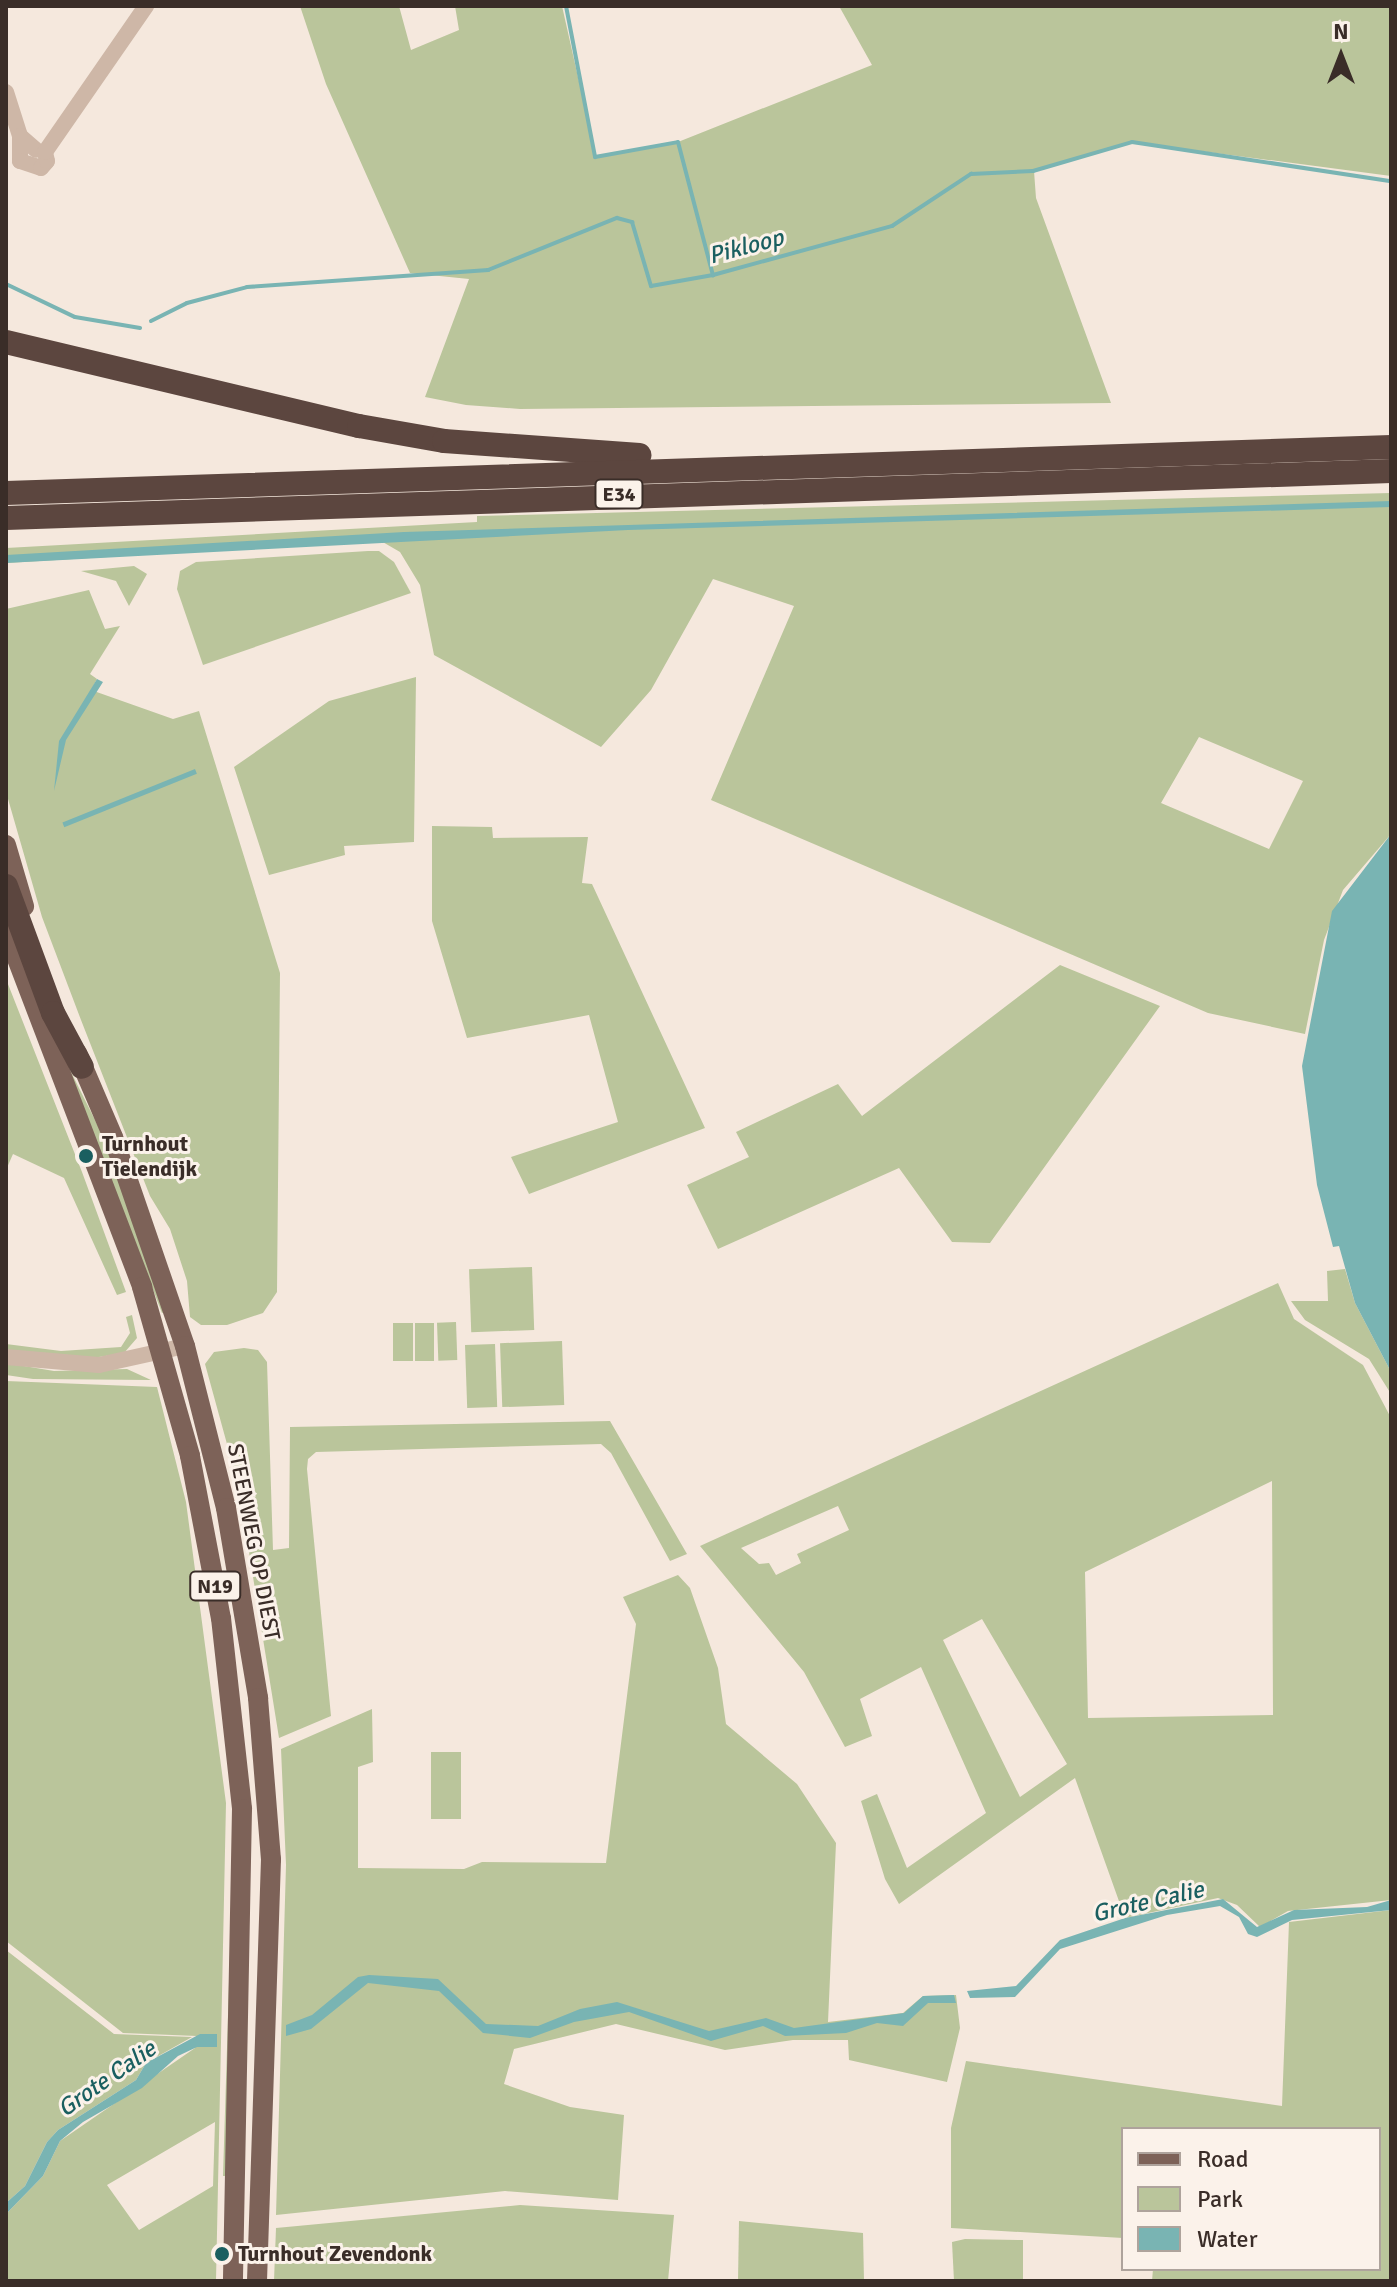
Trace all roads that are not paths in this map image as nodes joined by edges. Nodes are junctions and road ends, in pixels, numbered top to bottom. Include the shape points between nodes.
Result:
1 (146, 6) edge
2 (6, 92) edge
3 (11, 341) edge
4 (1391, 447) edge
5 (675, 467) junction
6 (1391, 471) edge
7 (6, 493) edge
8 (6, 518) edge
9 (6, 845) edge
10 (6, 886) edge
11 (6, 930) edge
12 (82, 1067) junction
13 (185, 1346) junction
14 (161, 1353) junction
15 (6, 1357) edge
16 (234, 2222) junction
17 (259, 2223) junction
18 (233, 2281) edge
19 (257, 2281) edge

1 - 2 street via 37,155 20,136
3 - 5 highway via 359,426 444,441 638,455
4 - 5 highway, E34
5 - 7 highway, E34
6 - 8 highway, E34
9 - 12 main road, STEENWEG OP DIEST / N19
10 - 12 highway via 47,1001
11 - 14 main road, STEENWEG OP DIEST / N19 via 113,1202
12 - 13 main road, STEENWEG OP DIEST / N19 via 113,1137
13 - 14 street
13 - 17 main road, STEENWEG OP DIEST / N19 via 243,1601 266,1782 271,1859
14 - 15 street via 99,1365
14 - 16 main road, STEENWEG OP DIEST / N19 via 208,1545 239,1752
16 - 17 main road
16 - 18 main road, STEENWEG OP DIEST / N19
17 - 19 main road, STEENWEG OP DIEST / N19

